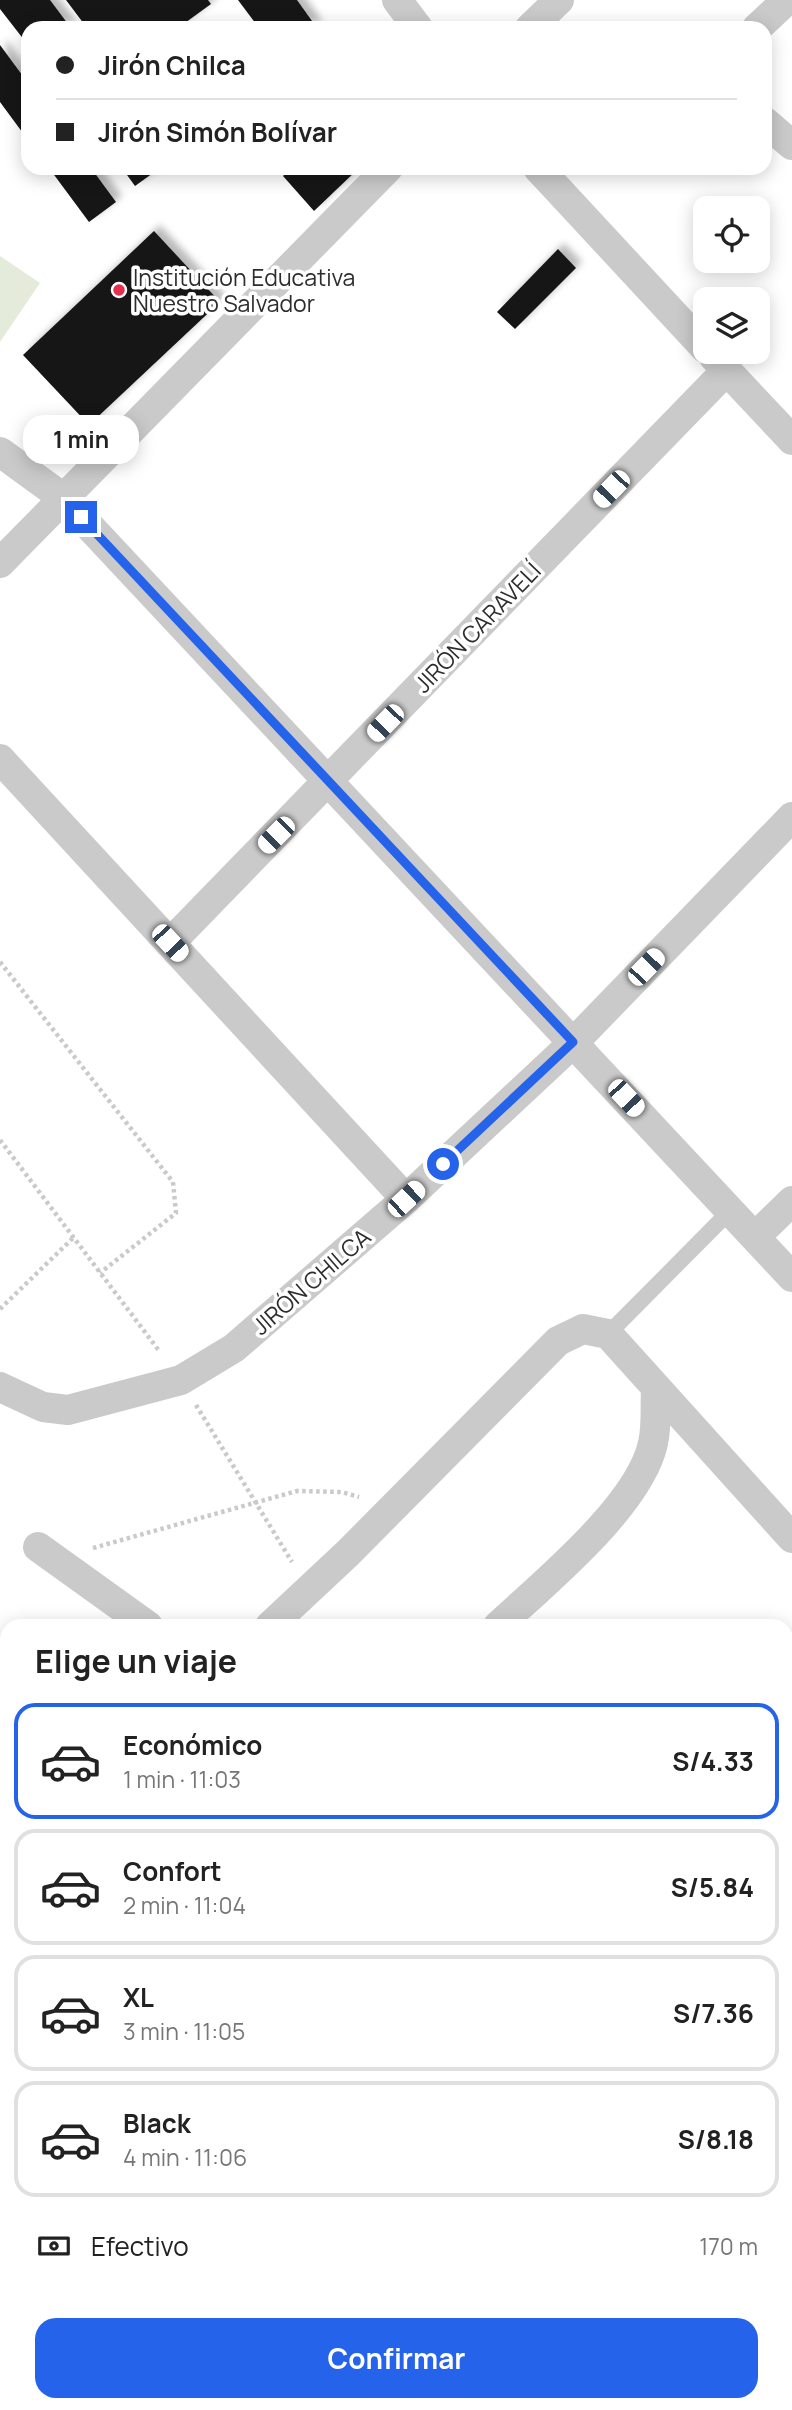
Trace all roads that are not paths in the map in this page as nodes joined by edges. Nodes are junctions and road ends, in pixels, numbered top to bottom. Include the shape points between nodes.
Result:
1 (397, 0) edge
2 (559, 0) edge
3 (787, 0) edge
4 (413, 21) edge
5 (537, 21) edge
6 (764, 21) edge
7 (772, 128) edge
8 (792, 145) edge
9 (381, 175) edge
10 (544, 175) edge
11 (693, 335) edge
12 (714, 364) edge
13 (720, 364) edge
14 (792, 440) edge
15 (0, 452) edge
16 (62, 497) junction
17 (0, 563) edge
18 (0, 759) edge
19 (329, 781) junction
20 (792, 817) edge
21 (170, 943) junction
22 (573, 1042) junction
23 (406, 1199) junction
24 (792, 1200) edge
25 (731, 1210) junction
26 (755, 1237) junction
27 (792, 1277) edge
28 (608, 1334) junction
29 (0, 1387) edge
30 (656, 1389) junction
31 (792, 1538) edge
32 (38, 1547) road end
33 (138, 1619) edge
34 (277, 1619) edge
35 (505, 1619) edge

1 - 4 street
2 - 5 street
3 - 6 street
7 - 8 street
9 - 16 street
10 - 11 street
12 - 19 street, JIRÓN CARAVELÍ
13 - 14 street
15 - 16 street
16 - 17 street
16 - 19 street
18 - 21 street
19 - 21 street, JIRÓN CARAVELÍ
19 - 22 street
20 - 22 street, JIRÓN CHILCA
21 - 23 street
22 - 23 street, JIRÓN CHILCA
22 - 25 street
23 - 29 street, JIRÓN CHILCA via 234,1348 181,1380 68,1410 43,1407
24 - 26 street
25 - 26 street
25 - 28 lane
26 - 27 street
28 - 30 street
28 - 34 street via 583,1329 558,1341
30 - 31 street
30 - 35 street via 653,1444 633,1486 601,1529
32 - 33 street

